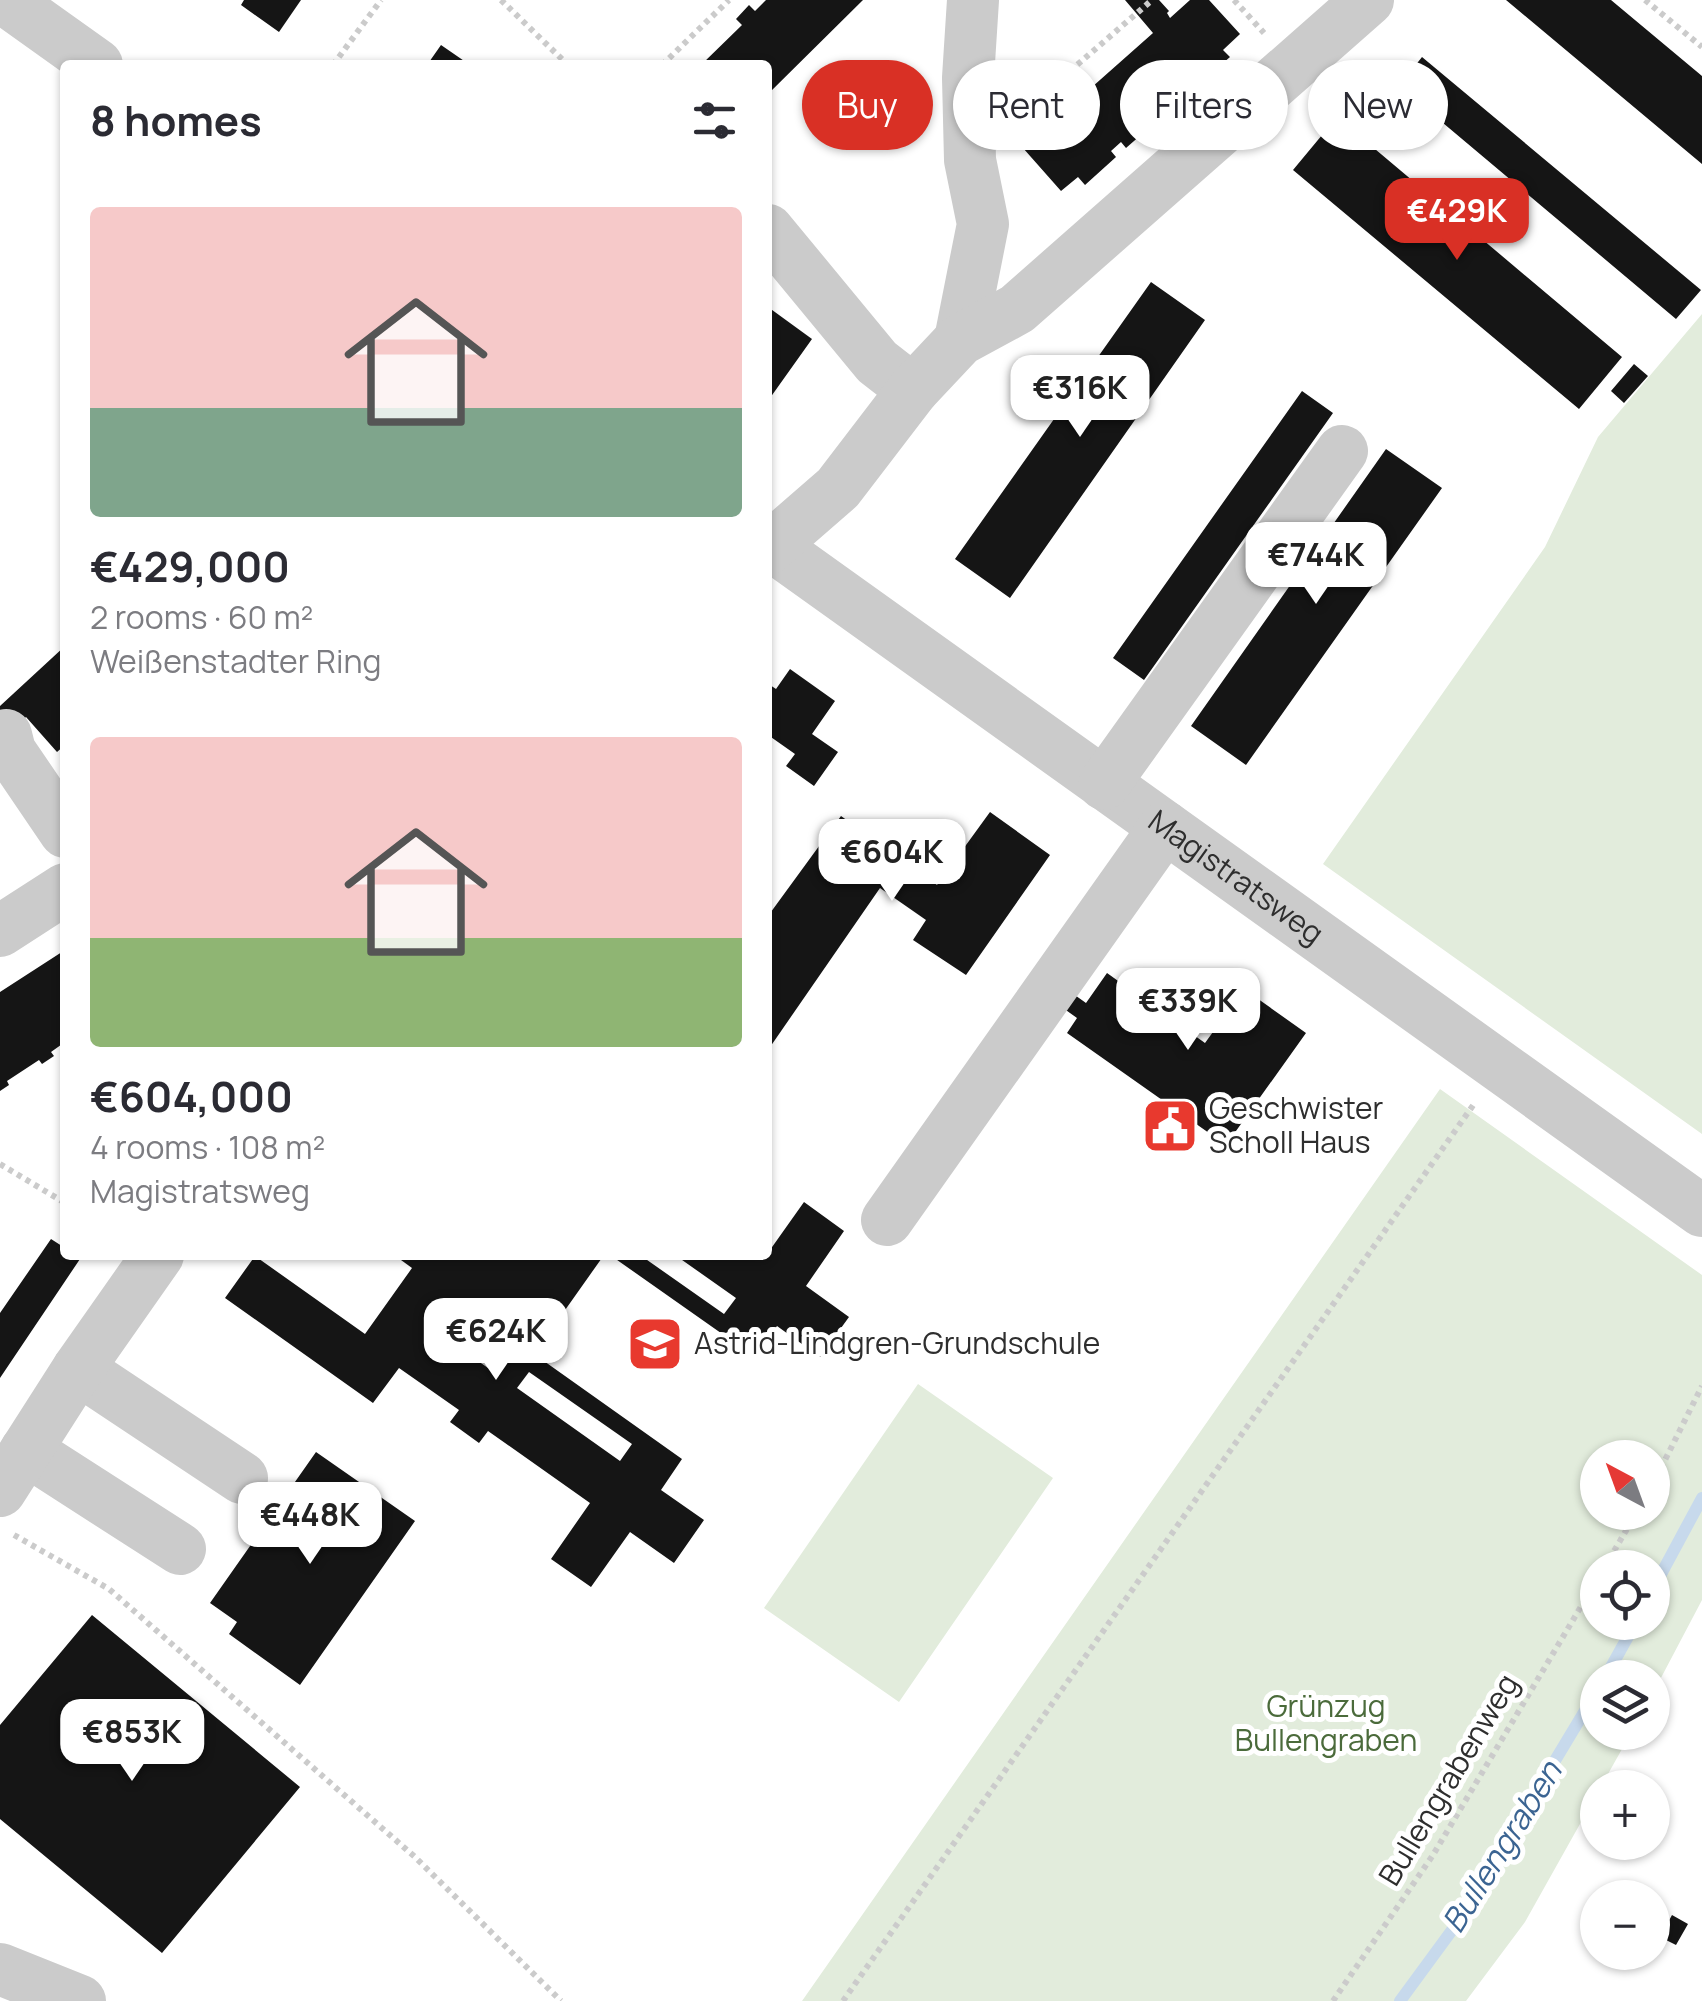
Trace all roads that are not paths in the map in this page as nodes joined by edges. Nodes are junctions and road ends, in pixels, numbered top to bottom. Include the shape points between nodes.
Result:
1 (6, 0) edge
2 (973, 0) edge
3 (1368, 0) edge
4 (90, 60) edge
5 (983, 224) junction
6 (772, 235) edge
7 (1064, 264) junction
8 (960, 340) junction
9 (914, 390) junction
10 (1342, 451) dead end
11 (772, 543) edge
12 (772, 548) edge
13 (6, 734) dead end
14 (1104, 784) junction
15 (60, 825) edge
16 (1165, 827) junction
17 (60, 891) edge
18 (0, 931) edge
19 (1702, 1211) edge
20 (887, 1220) dead end
21 (154, 1260) edge
22 (78, 1369) junction
23 (242, 1478) dead end
24 (12, 1491) edge
25 (180, 1549) dead end
26 (0, 1969) edge
27 (80, 2001) edge

1 - 4 street
2 - 5 street via 970,160
3 - 7 street
5 - 7 street via 1016,253
5 - 8 street
6 - 9 street via 876,362
7 - 8 street via 1017,309
8 - 9 street
9 - 11 street via 838,488
10 - 14 street
12 - 14 street, Magistratsweg
13 - 15 street via 10,751
14 - 16 street, Magistratsweg
16 - 19 street, Magistratsweg
16 - 20 street
17 - 18 street
21 - 22 street
22 - 23 street
22 - 24 street
24 - 25 street
26 - 27 street

